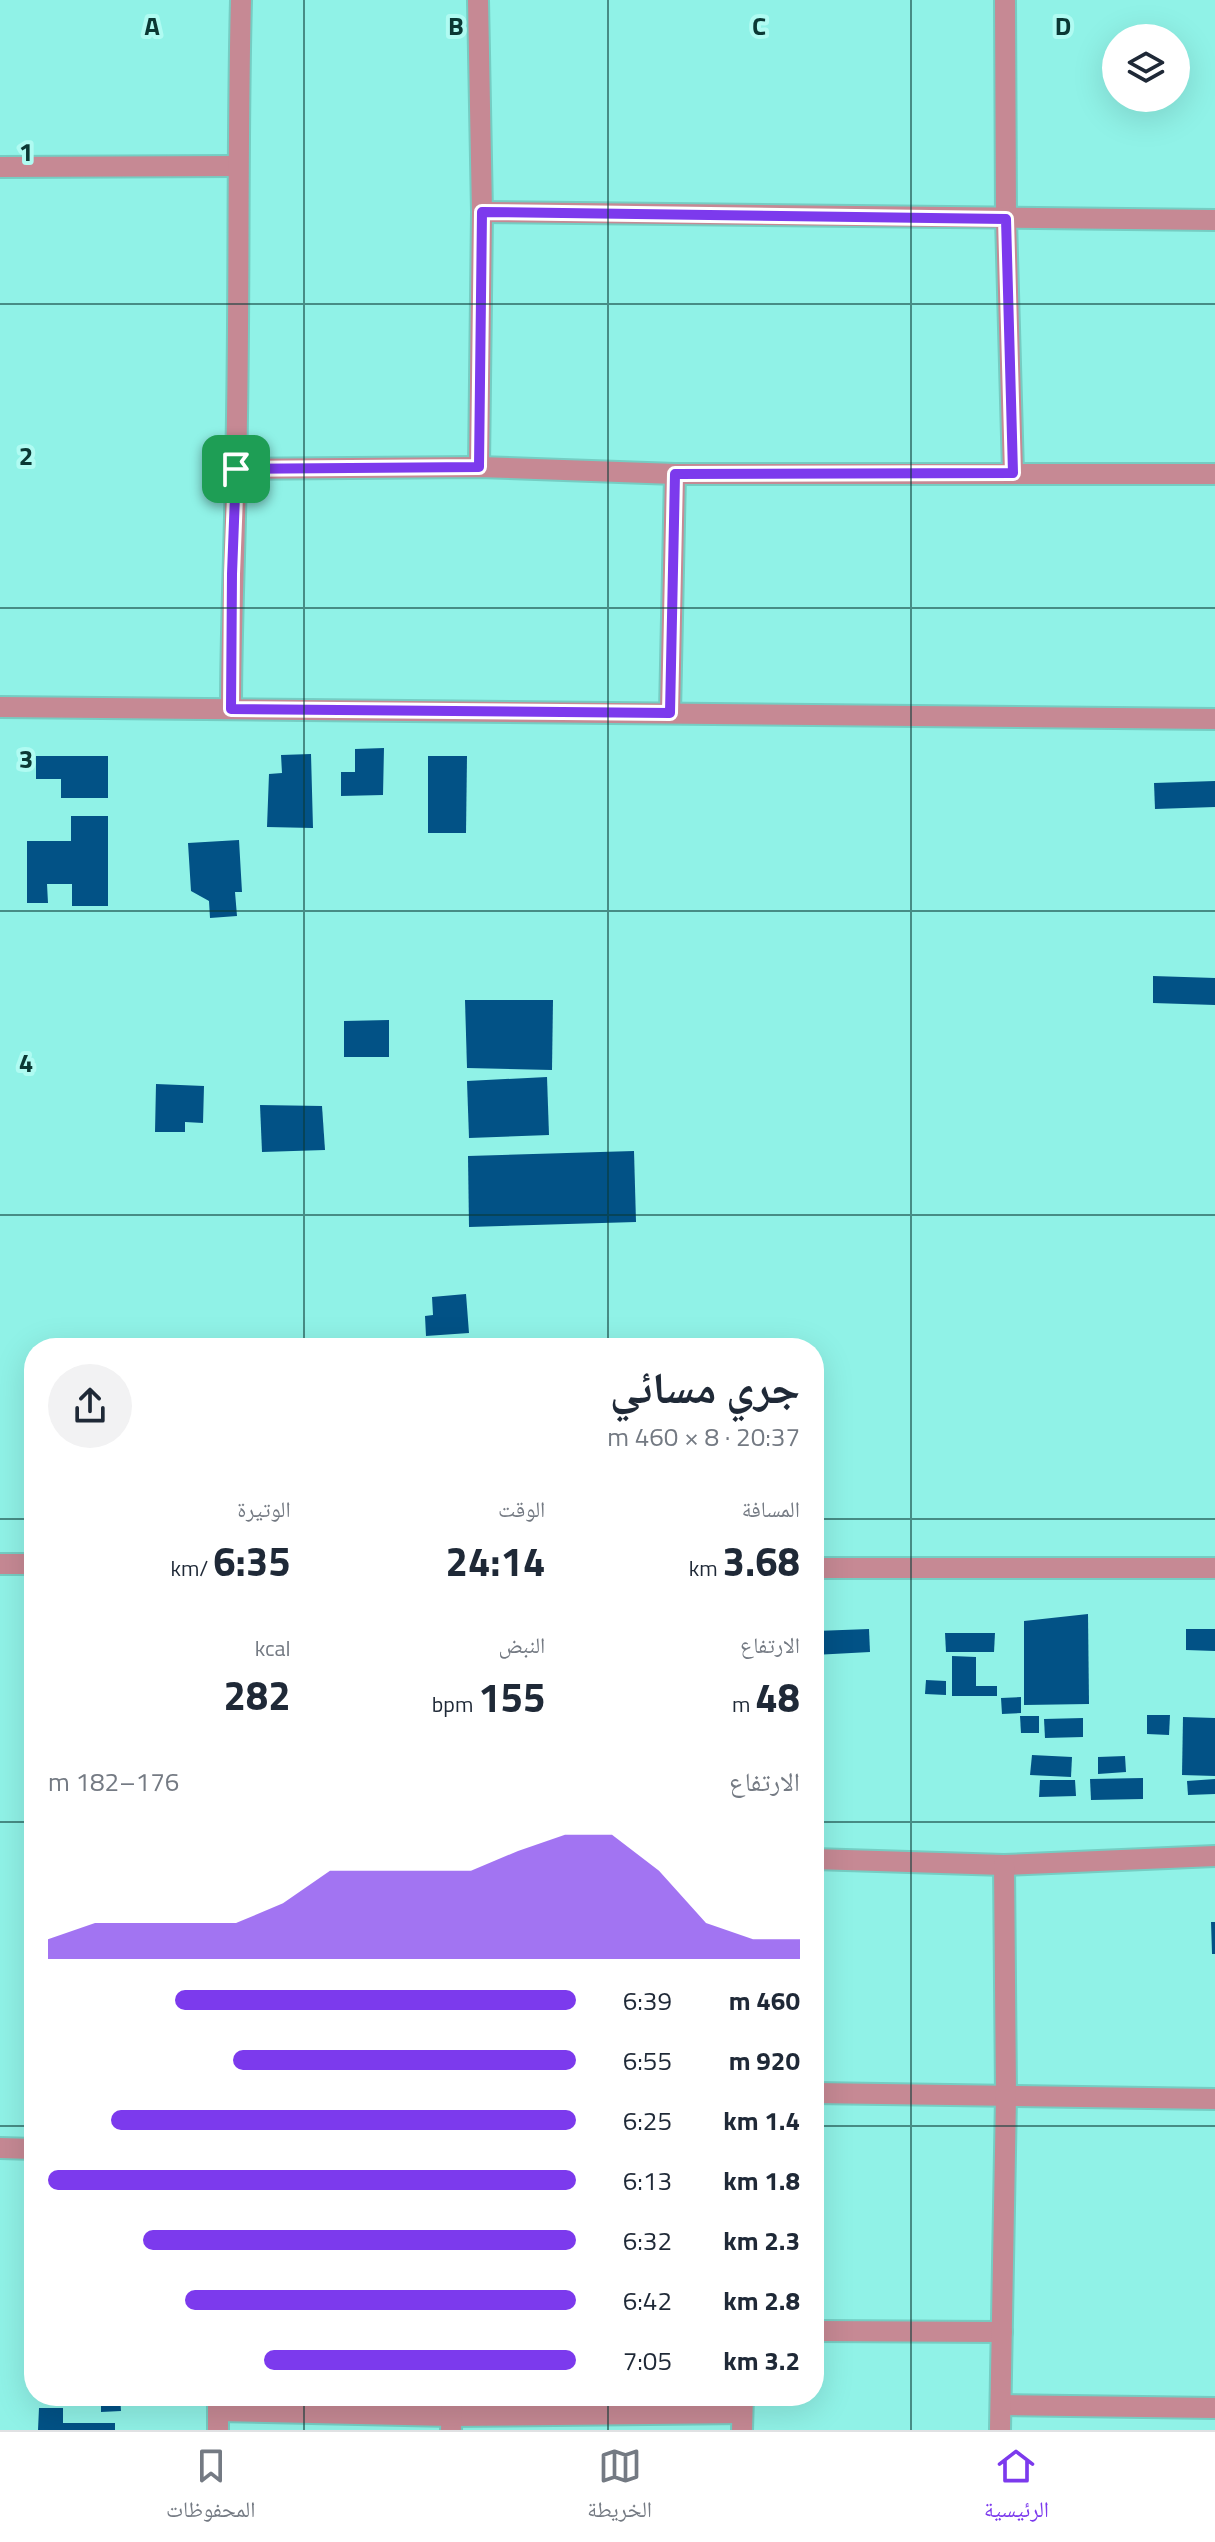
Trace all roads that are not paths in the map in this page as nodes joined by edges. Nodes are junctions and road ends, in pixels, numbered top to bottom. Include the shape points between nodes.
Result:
1 (241, 0) edge
2 (478, 0) edge
3 (1005, 0) edge
4 (237, 166) junction
5 (0, 167) edge
6 (482, 212) junction
7 (1006, 219) junction
8 (1215, 220) edge
9 (479, 467) junction
10 (236, 469) junction
11 (1013, 473) junction
12 (675, 474) junction
13 (1215, 474) edge
14 (0, 707) edge
15 (231, 709) junction
16 (670, 713) junction
17 (1215, 719) edge
18 (0, 1564) edge
19 (24, 1564) edge
20 (824, 1568) edge
21 (1215, 1568) edge
22 (1215, 1856) edge
23 (824, 1859) edge
24 (1004, 1865) junction
25 (824, 2093) edge
26 (1006, 2096) junction
27 (1215, 2099) edge
28 (0, 2148) edge
29 (24, 2149) edge
30 (824, 2331) edge
31 (1002, 2332) junction
32 (1001, 2405) junction
33 (1215, 2408) edge
34 (218, 2412) edge
35 (743, 2413) edge
36 (451, 2414) edge
37 (1000, 2430) edge

1 - 4 street
2 - 6 street
3 - 7 street
4 - 5 street
4 - 10 street
6 - 7 street
6 - 9 street
7 - 8 street
7 - 11 street
9 - 10 street
9 - 12 street
10 - 15 street
11 - 12 street
11 - 13 street
12 - 16 street
14 - 15 street
15 - 16 street
16 - 17 street
18 - 19 street
20 - 21 street
22 - 24 street
23 - 24 street
24 - 26 street
25 - 26 street
26 - 27 street
26 - 31 street
28 - 29 street
30 - 31 street
31 - 32 street
32 - 33 street
32 - 37 street
34 - 36 street
35 - 36 street

